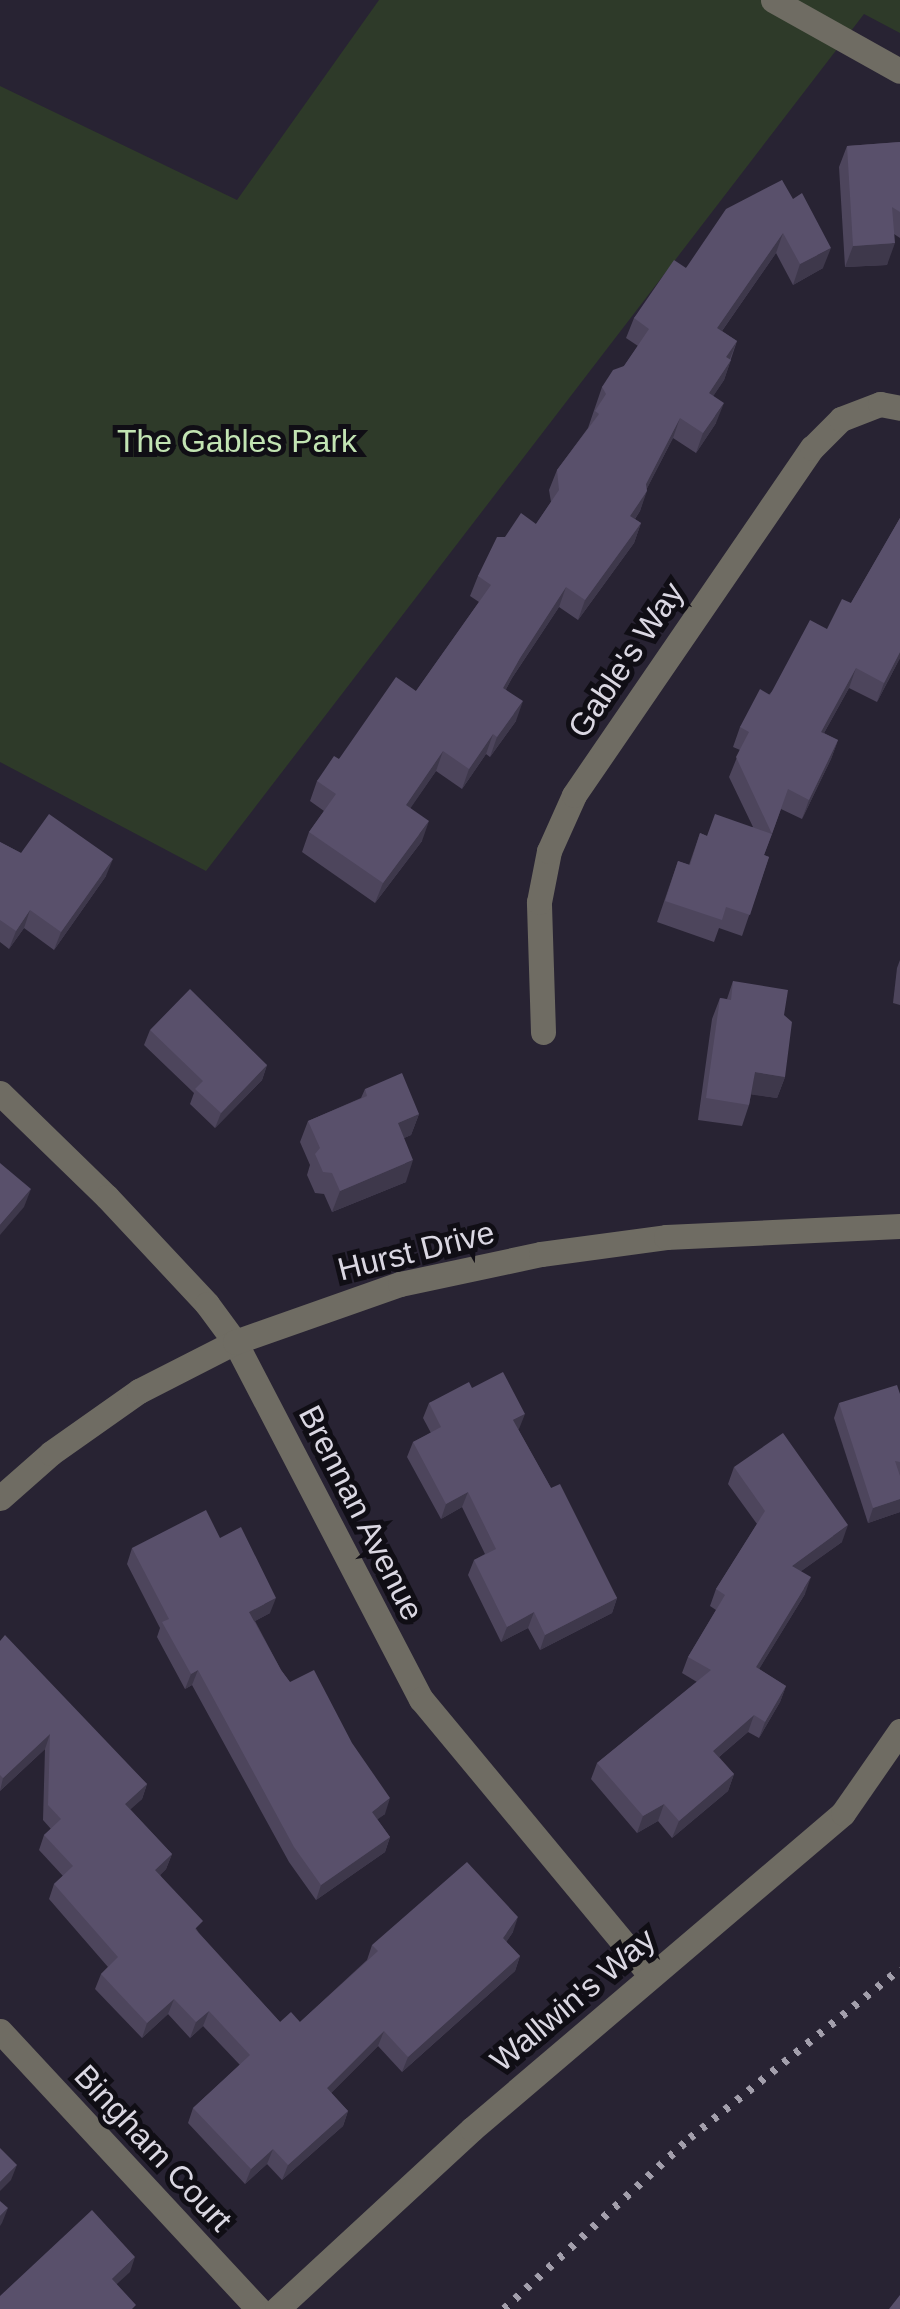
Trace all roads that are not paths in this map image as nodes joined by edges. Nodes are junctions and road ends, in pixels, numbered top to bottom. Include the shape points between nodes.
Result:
1 (772, 0) edge
2 (900, 71) edge
3 (900, 408) edge
4 (543, 1032) dead end
5 (0, 1092) edge
6 (900, 1226) edge
7 (236, 1342) junction
8 (0, 1498) edge
9 (900, 1731) edge
10 (651, 1976) junction
11 (0, 2031) edge
12 (258, 2309) edge
13 (277, 2309) edge

1 - 2 street
3 - 4 street, Gable's Way via 880,404 841,419 812,448 574,795 549,851 539,902
5 - 7 street, Brennan Avenue via 119,1210
6 - 7 street, Hurst Drive via 666,1236 541,1254 400,1284
7 - 8 street, Hurst Drive via 113,1407
7 - 10 street, Brennan Avenue via 421,1699
9 - 10 street, Wallwin's Way via 843,1813
10 - 13 street, Wallwin's Way
11 - 12 street, Bingham Court

